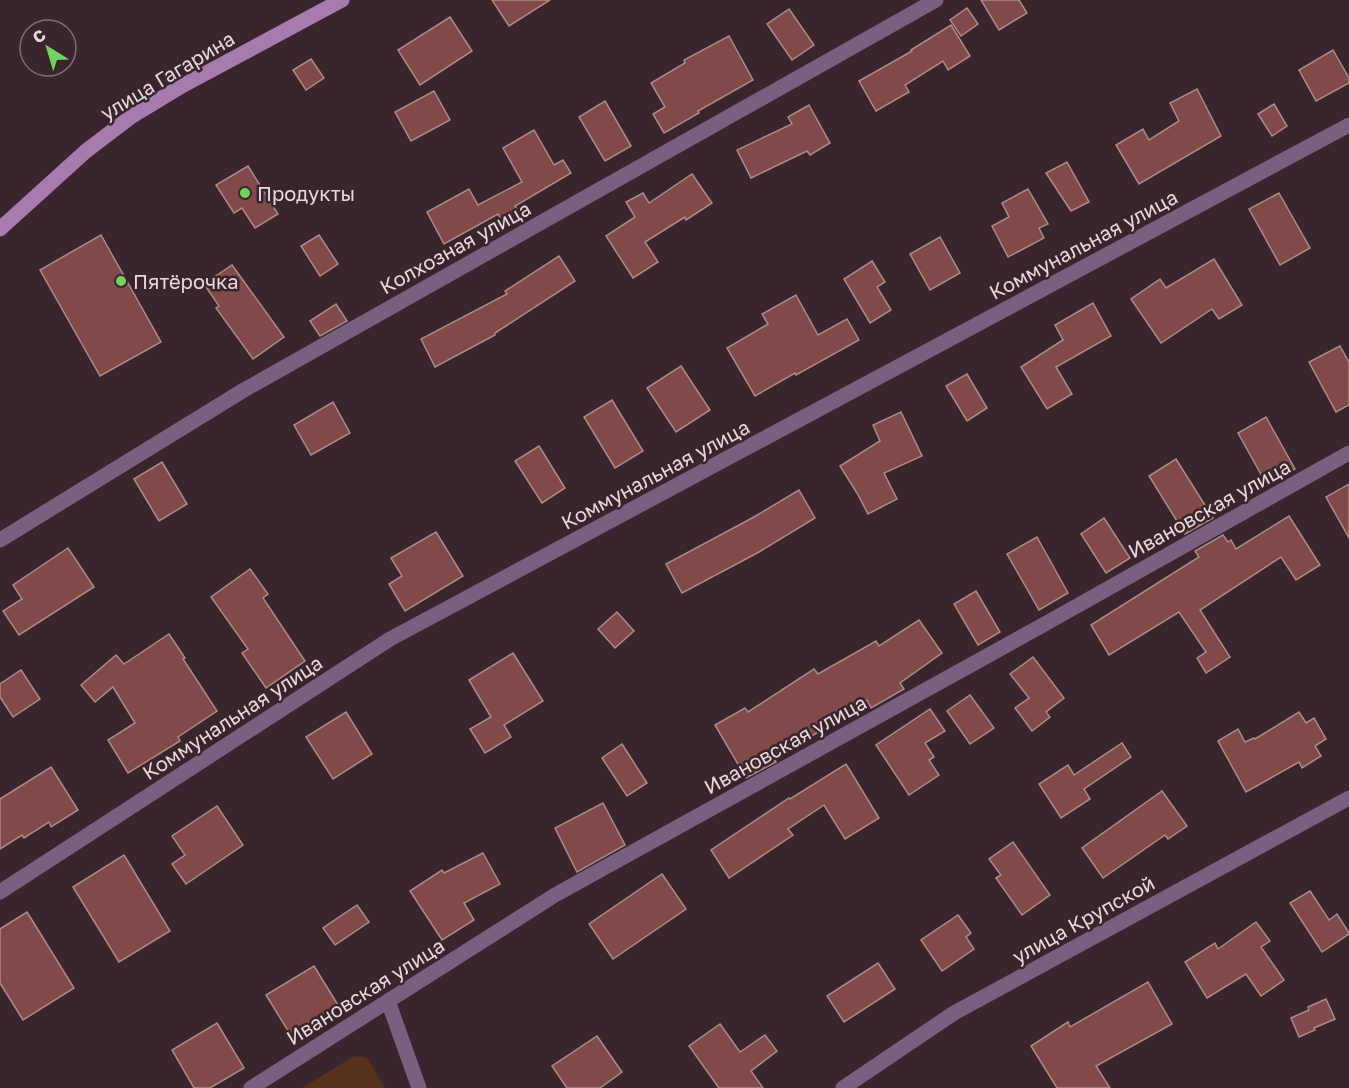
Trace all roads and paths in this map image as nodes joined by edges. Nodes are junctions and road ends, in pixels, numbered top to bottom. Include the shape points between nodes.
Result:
1 (342, 0) edge
2 (936, 0) edge
3 (1349, 125) edge
4 (0, 229) edge
5 (1349, 453) edge
6 (0, 540) edge
7 (1349, 798) edge
8 (0, 892) edge
9 (388, 1001) junction
10 (273, 1081) edge
11 (251, 1088) edge
12 (419, 1088) edge
13 (843, 1088) edge

1 - 4 main road, улица Гагарина via 132,116 86,151
2 - 6 street, Колхозная улица via 244,390
3 - 8 street, Коммунальная улица via 390,639
5 - 9 street, Ивановская улица via 555,895
7 - 13 street, улица Крупской via 954,1013
9 - 10 street, Ивановская улица
9 - 12 street
10 - 11 street, Ивановская улица

